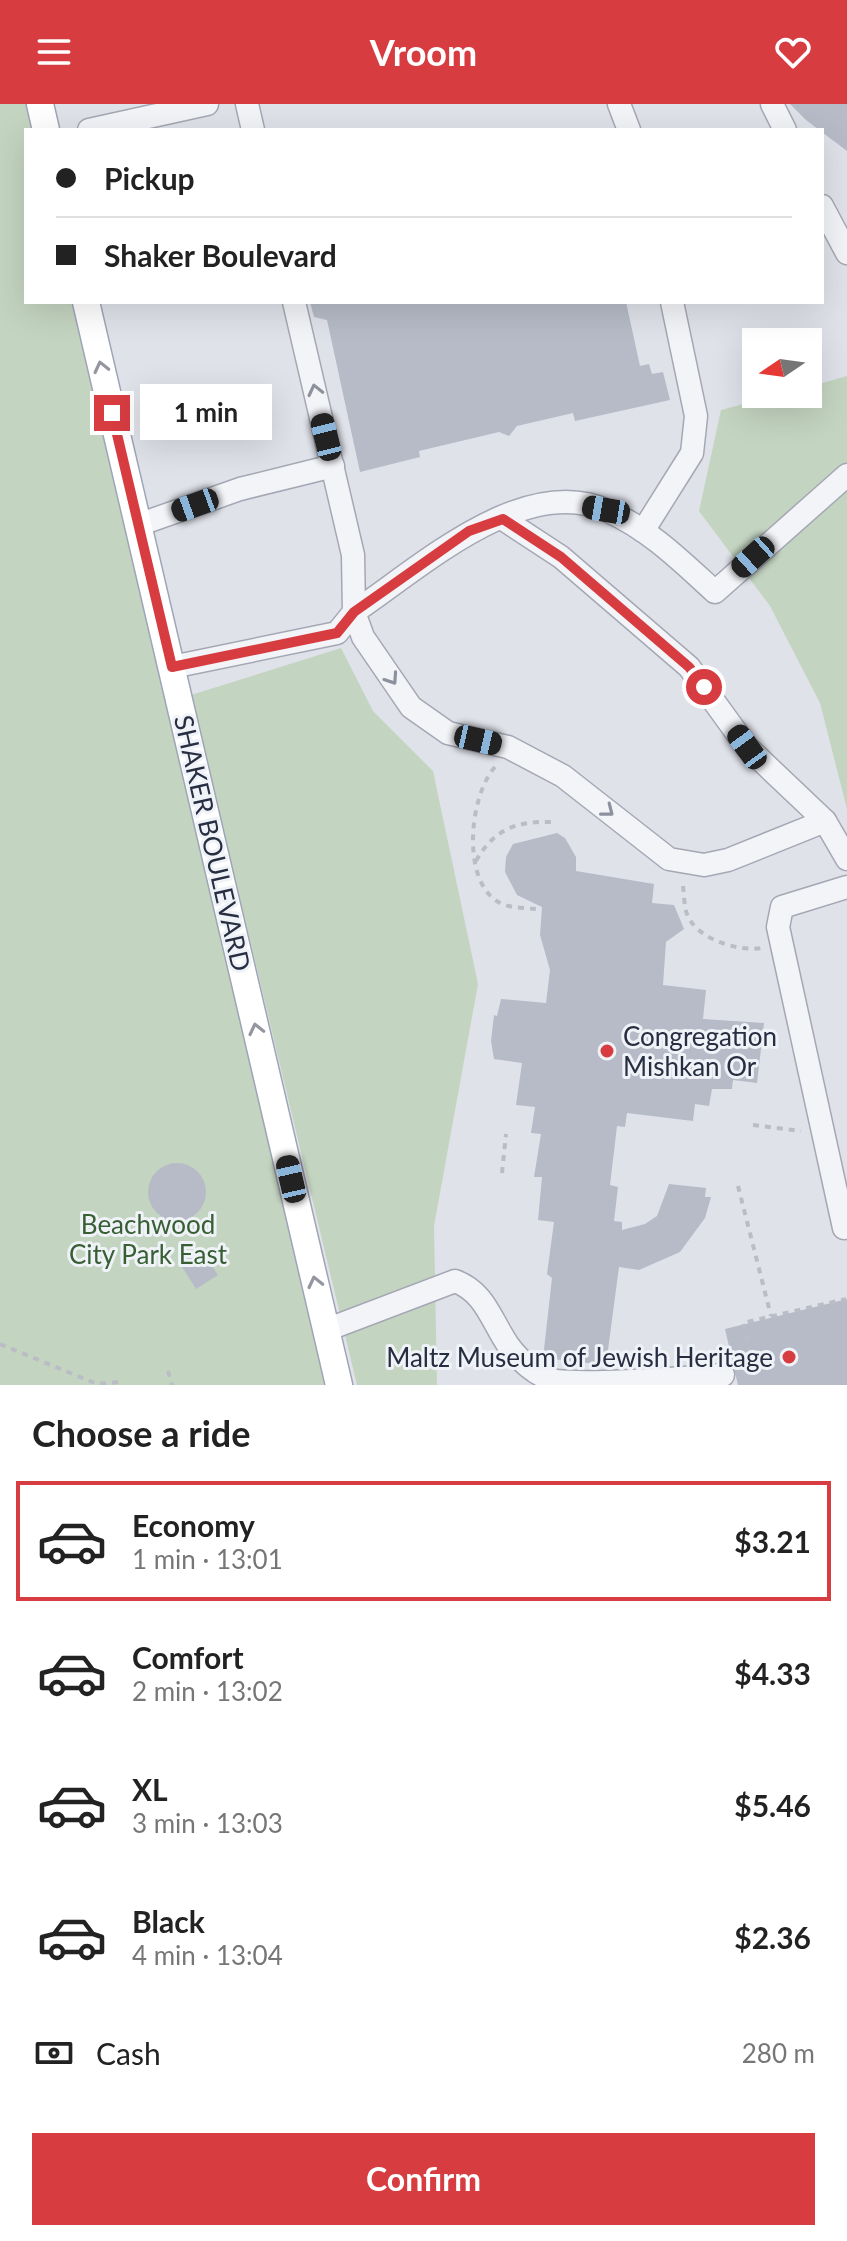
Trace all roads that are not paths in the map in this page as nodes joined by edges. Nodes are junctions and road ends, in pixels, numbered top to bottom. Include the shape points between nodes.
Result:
1 (40, 104) edge
2 (207, 104) edge
3 (247, 104) edge
4 (619, 104) edge
5 (772, 104) edge
6 (130, 112) edge
7 (46, 128) edge
8 (94, 128) edge
9 (253, 128) edge
10 (628, 128) edge
11 (784, 128) edge
12 (824, 210) edge
13 (847, 253) edge
14 (86, 304) edge
15 (294, 304) edge
16 (672, 304) edge
17 (333, 466) junction
18 (847, 475) edge
19 (503, 519) junction
20 (138, 525) junction
21 (643, 531) junction
22 (354, 612) junction
23 (172, 667) junction
24 (825, 821) junction
25 (847, 859) edge
26 (847, 887) edge
27 (847, 1227) edge
28 (326, 1330) junction
29 (723, 1375) dead end
30 (339, 1385) edge

1 - 7 main road
2 - 6 lane
3 - 9 lane
4 - 10 lane
5 - 11 lane
6 - 8 lane
12 - 13 lane
20 -> 14 main road, SHAKER BOULEVARD
17 -> 15 lane
16 - 21 lane via 696,416 692,453
17 - 20 lane via 240,489
17 - 22 lane via 353,555
18 - 21 lane via 715,592
19 - 21 lane via 555,500 606,510
19 - 22 lane via 469,531
19 - 24 lane via 561,557 689,667 747,747
20 - 23 main road, SHAKER BOULEVARD
22 - 23 lane via 337,633
22 -> 24 lane via 363,637 411,707 448,733 508,747 563,776 669,859 704,865
28 -> 23 main road, SHAKER BOULEVARD
24 - 25 lane
26 - 27 lane via 782,907 778,927
28 - 29 lane via 455,1281 482,1298 526,1366 556,1381 589,1385
28 - 30 main road, SHAKER BOULEVARD

